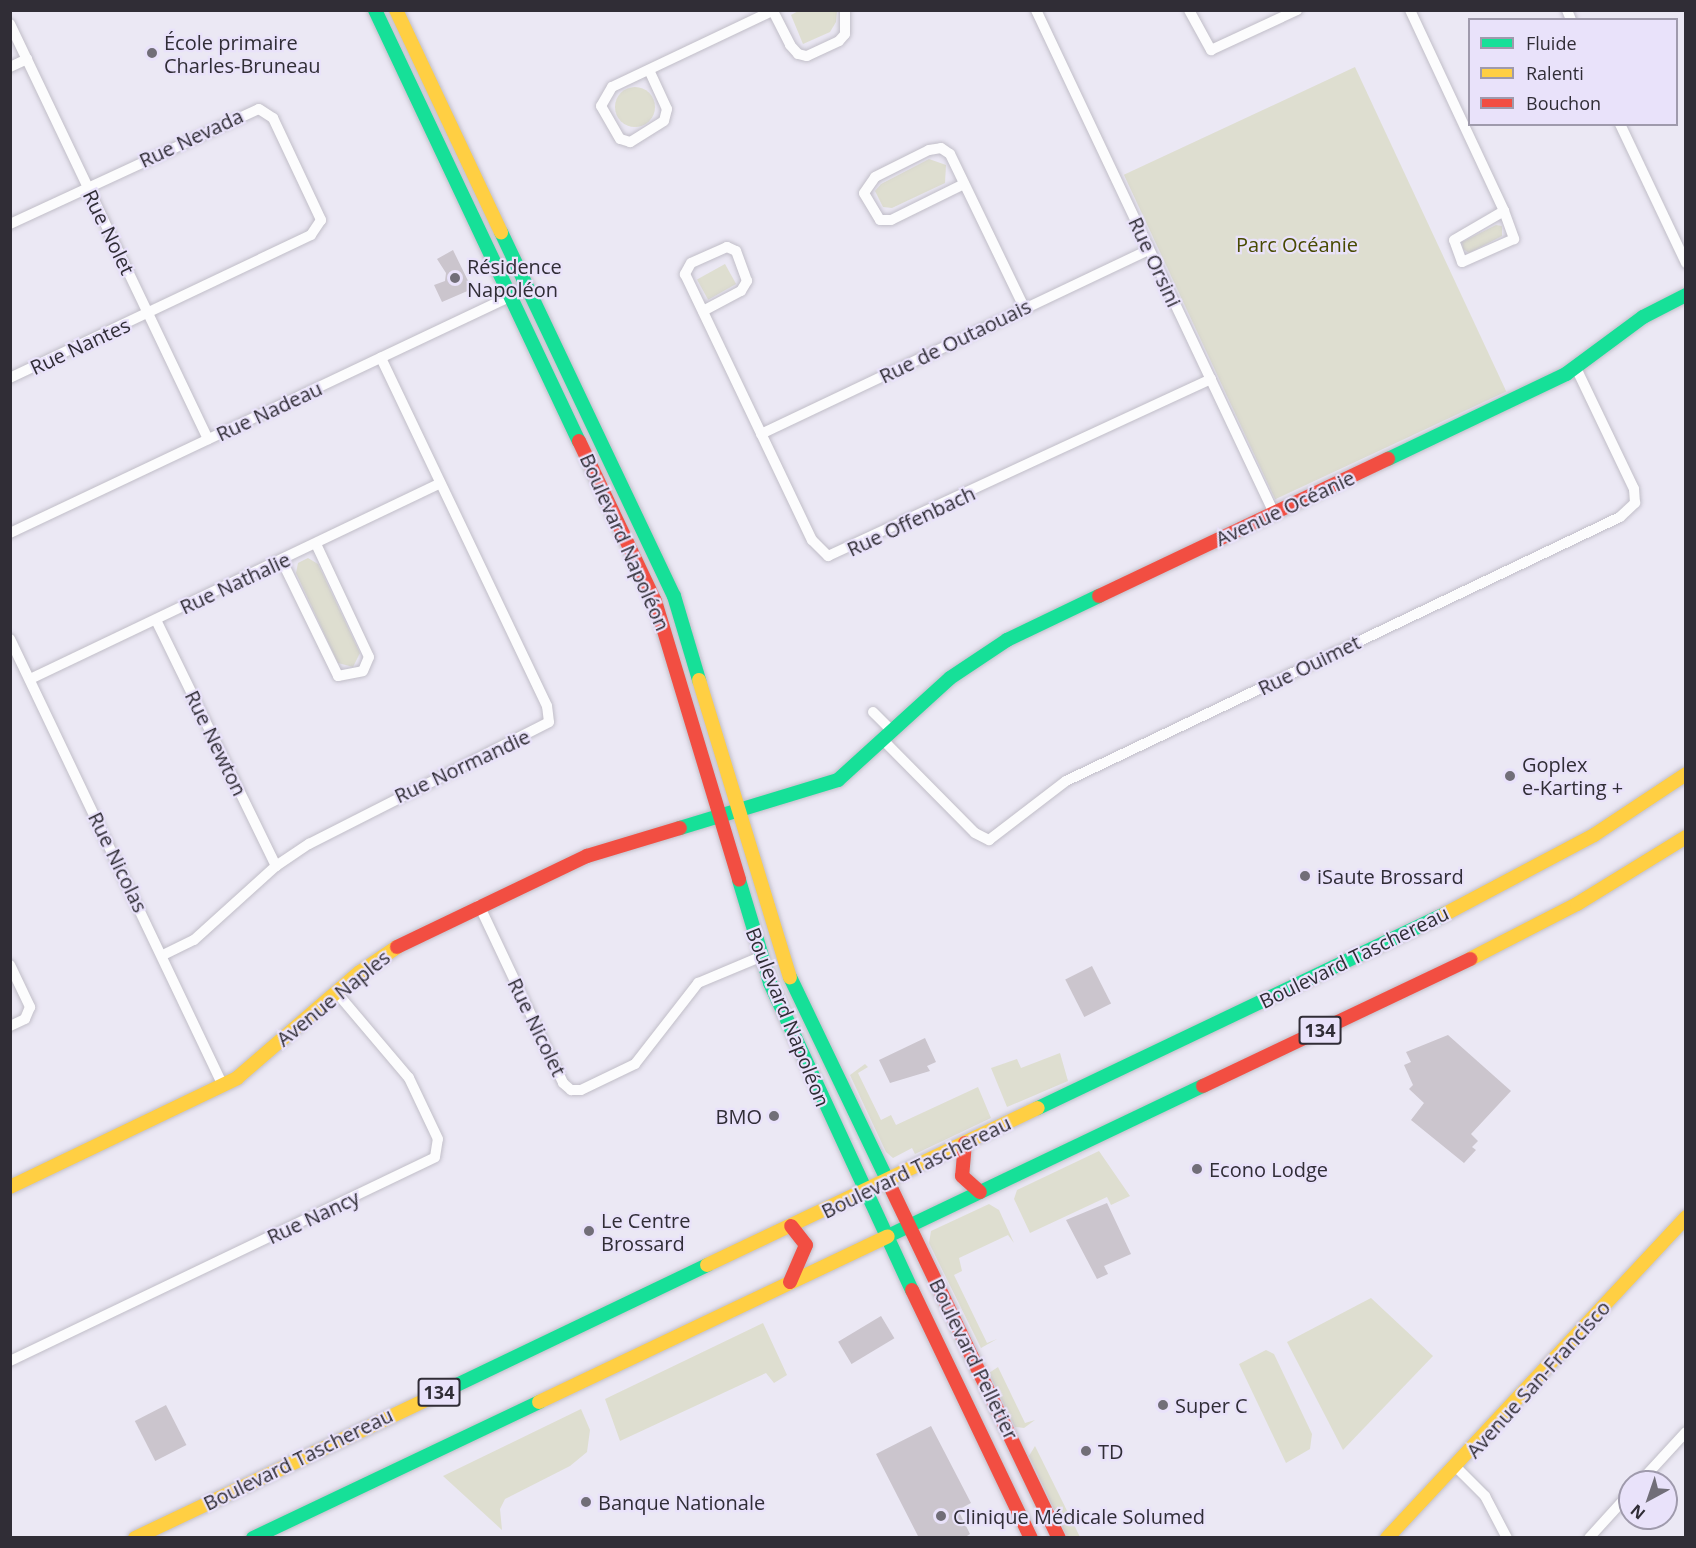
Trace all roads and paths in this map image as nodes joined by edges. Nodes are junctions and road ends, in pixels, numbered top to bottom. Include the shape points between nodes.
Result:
1 (375, 10) edge
2 (396, 10) edge
3 (845, 10) edge
4 (1036, 10) edge
5 (1189, 10) edge
6 (1297, 10) edge
7 (1410, 10) edge
8 (773, 11) edge
9 (10, 24) edge
10 (27, 59) junction
11 (10, 67) edge
12 (649, 70) junction
13 (1621, 126) edge
14 (964, 184) junction
15 (88, 187) junction
16 (1504, 211) junction
17 (10, 224) edge
18 (1149, 250) junction
19 (1686, 263) edge
20 (528, 288) junction
21 (1686, 295) edge
22 (511, 296) junction
23 (1024, 308) junction
24 (703, 311) junction
25 (148, 313) junction
26 (381, 358) junction
27 (1576, 368) junction
28 (10, 378) edge
29 (1211, 379) junction
30 (761, 434) junction
31 (208, 439) junction
32 (439, 484) junction
33 (1274, 513) junction
34 (10, 533) edge
35 (316, 544) junction
36 (282, 561) junction
37 (156, 620) junction
38 (10, 639) edge
39 (30, 679) junction
40 (873, 712) dead end
41 (888, 736) junction
42 (1686, 774) edge
43 (737, 813) junction
44 (720, 818) junction
45 (1686, 837) edge
46 (276, 866) junction
47 (479, 905) junction
48 (163, 956) junction
49 (760, 957) junction
50 (10, 965) edge
51 (337, 993) junction
52 (10, 1026) edge
53 (832, 1069) junction
54 (811, 1080) junction
55 (223, 1086) junction
56 (965, 1143) junction
57 (887, 1181) junction
58 (10, 1187) edge
59 (866, 1191) junction
60 (980, 1192) junction
61 (1686, 1217) edge
62 (910, 1225) junction
63 (791, 1226) junction
64 (888, 1236) junction
65 (790, 1282) junction
66 (10, 1361) edge
67 (975, 1362) junction
68 (952, 1373) junction
69 (1686, 1432) edge
70 (1457, 1468) junction
71 (1651, 1470) edge
72 (1618, 1506) edge
73 (135, 1538) edge
74 (253, 1538) edge
75 (1031, 1538) edge
76 (1059, 1538) edge
77 (1387, 1538) edge
78 (1507, 1538) edge
79 (1589, 1538) edge

1 - 22 street, Boulevard Napoléon
2 - 20 street, Boulevard Napoléon
3 - 8 street via 845,34 839,41 807,56 798,54 790,45
4 - 18 street, Rue Orsini
5 - 6 street via 1211,50
7 - 16 street
8 - 12 street
9 - 10 street, Rue Nolet
10 - 11 street
10 - 15 street, Rue Nolet
12 - 12 street via 603,95 601,106 620,140 630,142 664,121 667,109
13 - 19 street
14 - 14 street via 950,154 941,148 875,177 864,193 880,220 891,220
14 - 23 street
15 - 17 street
15 - 25 street, Rue Nolet
15 - 25 street, Rue Nevada via 251,110 267,112 317,210 317,230
16 - 16 street via 1514,239 1462,262 1454,240
18 - 23 street, Rue de Outaouais
18 - 29 street, Rue Orsini
20 - 22 street, Rue Nadeau
20 - 43 street, Boulevard Napoléon via 674,596
21 - 27 street, Avenue Océanie via 1643,317
22 - 26 street, Rue Nadeau
22 - 44 street, Boulevard Napoléon via 655,601
23 - 30 street, Rue de Outaouais
24 - 24 street, Rue Offenbach via 685,274 691,263 727,247 736,251 747,281 741,291
24 - 30 street, Rue Offenbach
25 - 28 street, Rue Nantes
25 - 31 street, Rue Nolet
26 - 31 street, Rue Nadeau
26 - 32 street, Rue Normandie
27 - 33 street, Avenue Océanie
27 - 41 street, Rue Ouimet via 1634,489 1635,503 1620,517 1066,781 989,840 975,833
29 - 30 street, Rue Offenbach via 838,555 828,556 818,550
29 - 33 street, Rue Orsini
31 - 34 street, Rue Nadeau
32 - 35 street, Rue Nathalie
32 - 46 street, Rue Normandie via 547,706 549,723 348,821
33 - 41 street, Avenue Océanie via 1007,640 950,678
35 - 36 street, Rue Nathalie
35 - 36 street via 369,657 363,672 338,676
36 - 37 street, Rue Nathalie
37 - 39 street, Rue Nathalie
37 - 46 street, Rue Newton
38 - 39 street, Rue Nicolas
39 - 48 street, Rue Nicolas
40 - 41 street
41 - 43 street, Avenue Océanie via 838,780
42 - 56 street, Boulevard Taschereau / 134 via 1521,876
43 - 44 street, Avenue Naples
43 - 53 street, Boulevard Napoléon via 780,955
44 - 47 street, Avenue Naples via 587,856
44 - 49 street, Boulevard Napoléon
45 - 60 street, 134 via 1538,925
46 - 48 street, Rue Normandie via 207,930
47 - 49 street, Rue Nicolet via 563,1083 571,1090 581,1090 635,1064 698,983
47 - 51 street, Avenue Naples via 392,950
48 - 55 street, Rue Nicolas
49 - 54 street, Boulevard Napoléon
50 - 52 street via 30,1007 26,1019
51 - 55 street, Avenue Naples
51 - 66 street, Rue Nancy via 409,1078 438,1139 435,1157
53 - 54 street
53 - 57 street, Boulevard Napoléon
54 - 59 street, Boulevard Napoléon
55 - 58 street, Avenue Naples
56 - 57 street, Boulevard Taschereau / 134
56 - 60 street via 962,1176
57 - 59 street, Boulevard Taschereau / 134
57 - 62 street, Boulevard Pelletier
59 - 63 street, Boulevard Taschereau / 134
59 - 64 street, Boulevard Pelletier
60 - 62 street, 134
61 - 70 street, Avenue San-Francisco
62 - 64 street, 134
62 - 67 street, Boulevard Pelletier
63 - 65 street via 806,1245
63 - 73 street, Boulevard Taschereau / 134
64 - 65 street, 134
64 - 68 street, Boulevard Pelletier
65 - 74 street, 134
67 - 68 street
67 - 76 street, Boulevard Pelletier
68 - 75 street, Boulevard Pelletier
69 - 71 street
70 - 77 street, Avenue San-Francisco
70 - 78 street via 1485,1496
72 - 79 street

